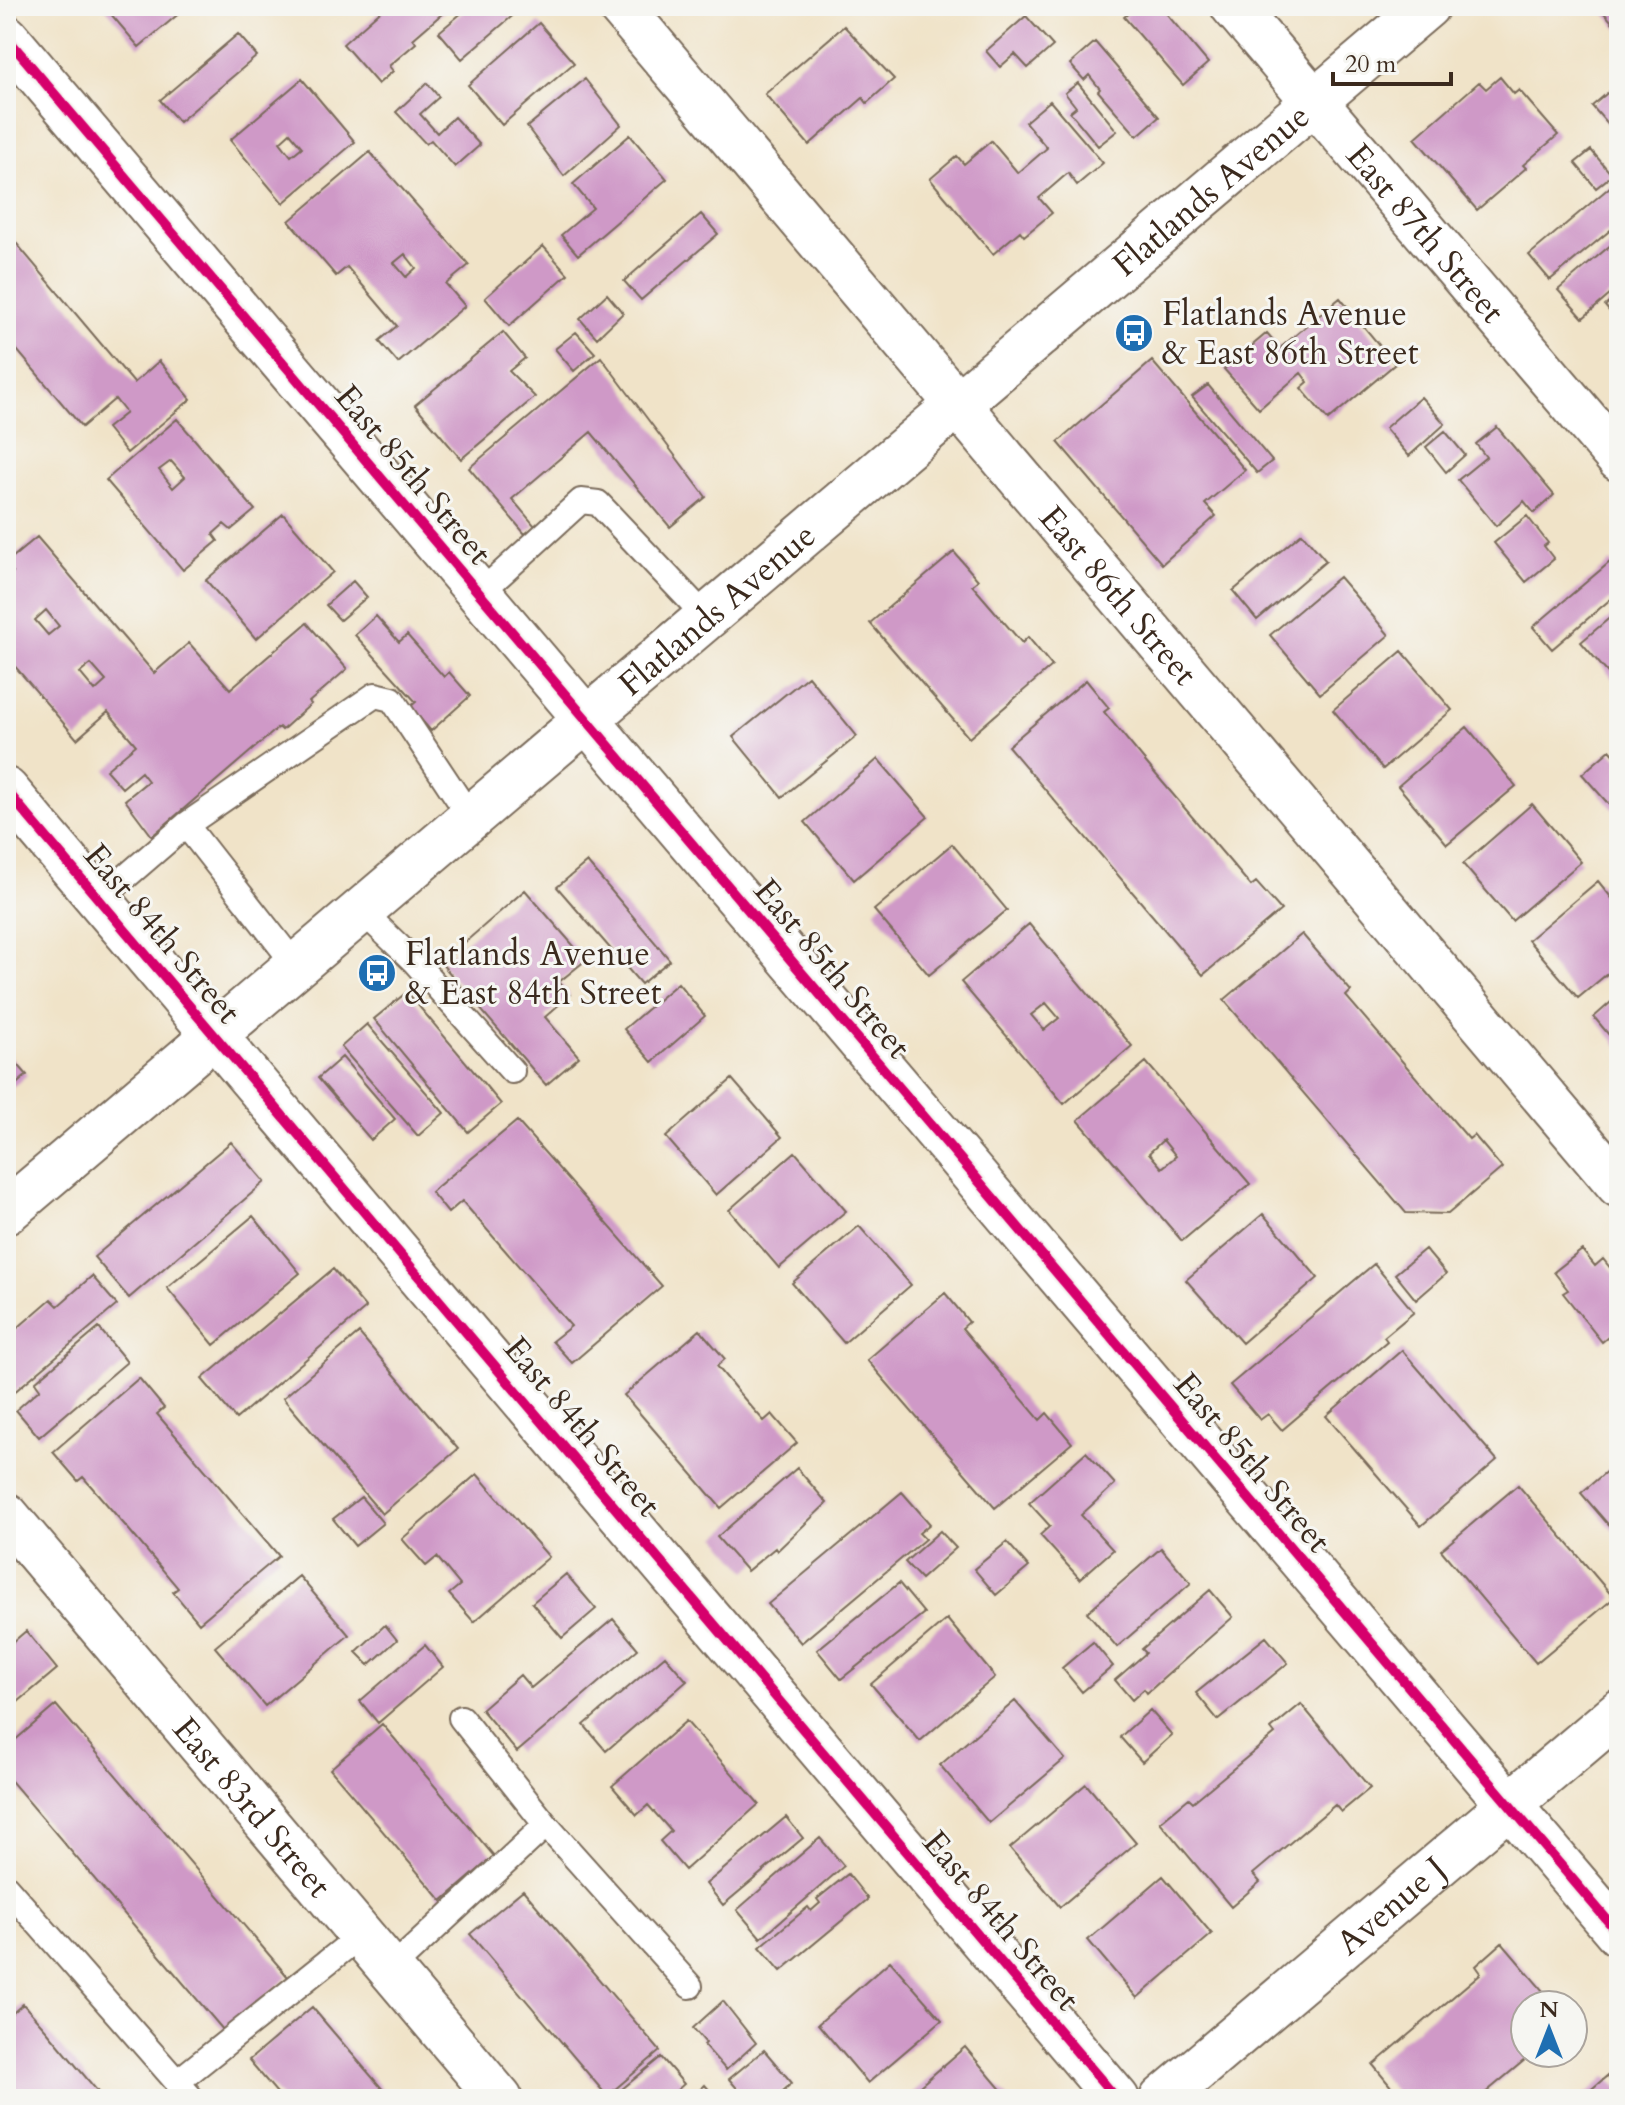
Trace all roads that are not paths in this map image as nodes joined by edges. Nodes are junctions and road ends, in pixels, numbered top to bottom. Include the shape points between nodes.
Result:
1 (620, 6) edge
2 (1233, 6) edge
3 (1427, 6) edge
4 (6, 37) edge
5 (1315, 102) junction
6 (958, 405) junction
7 (1619, 459) edge
8 (479, 594) junction
9 (707, 618) junction
10 (587, 720) junction
11 (6, 790) edge
12 (471, 818) junction
13 (186, 825) junction
14 (99, 900) junction
15 (362, 911) junction
16 (297, 967) junction
17 (214, 1036) junction
18 (512, 1071) dead end
19 (1619, 1185) edge
20 (6, 1212) edge
21 (6, 1515) edge
22 (1619, 1712) edge
23 (461, 1718) dead end
24 (1508, 1806) junction
25 (546, 1825) junction
26 (6, 1887) edge
27 (1619, 1934) edge
28 (360, 1936) junction
29 (390, 1970) junction
30 (690, 1986) dead end
31 (185, 2091) edge
32 (500, 2099) edge
33 (1117, 2099) edge
34 (1162, 2099) edge

1 - 6 street, East 86th Street
2 - 5 street, East 87th Street
3 - 5 street, Flatlands Avenue
4 - 8 street, East 85th Street
5 - 6 street, Flatlands Avenue
5 - 7 street, East 87th Street
6 - 9 street, Flatlands Avenue
6 - 19 street, East 86th Street
8 - 9 lane via 581,501 590,500
8 - 10 street, East 85th Street
9 - 10 street, Flatlands Avenue
10 - 12 street, Flatlands Avenue
10 - 24 street, East 85th Street
11 - 14 street, East 84th Street
12 - 13 lane via 392,699 375,695
12 - 15 street, Flatlands Avenue
13 - 14 lane
13 - 16 lane
14 - 17 street, East 84th Street
15 - 16 street, Flatlands Avenue
15 - 18 lane
16 - 17 street, Flatlands Avenue
17 - 20 street, Flatlands Avenue
17 - 33 street, East 84th Street
21 - 28 street, East 83rd Street
22 - 24 street, Avenue J
23 - 25 lane
24 - 27 street, East 85th Street
24 - 34 street, Avenue J
25 - 29 lane
25 - 30 lane
26 - 31 lane
28 - 29 street, East 83rd Street
28 - 31 lane
29 - 32 street, East 83rd Street

